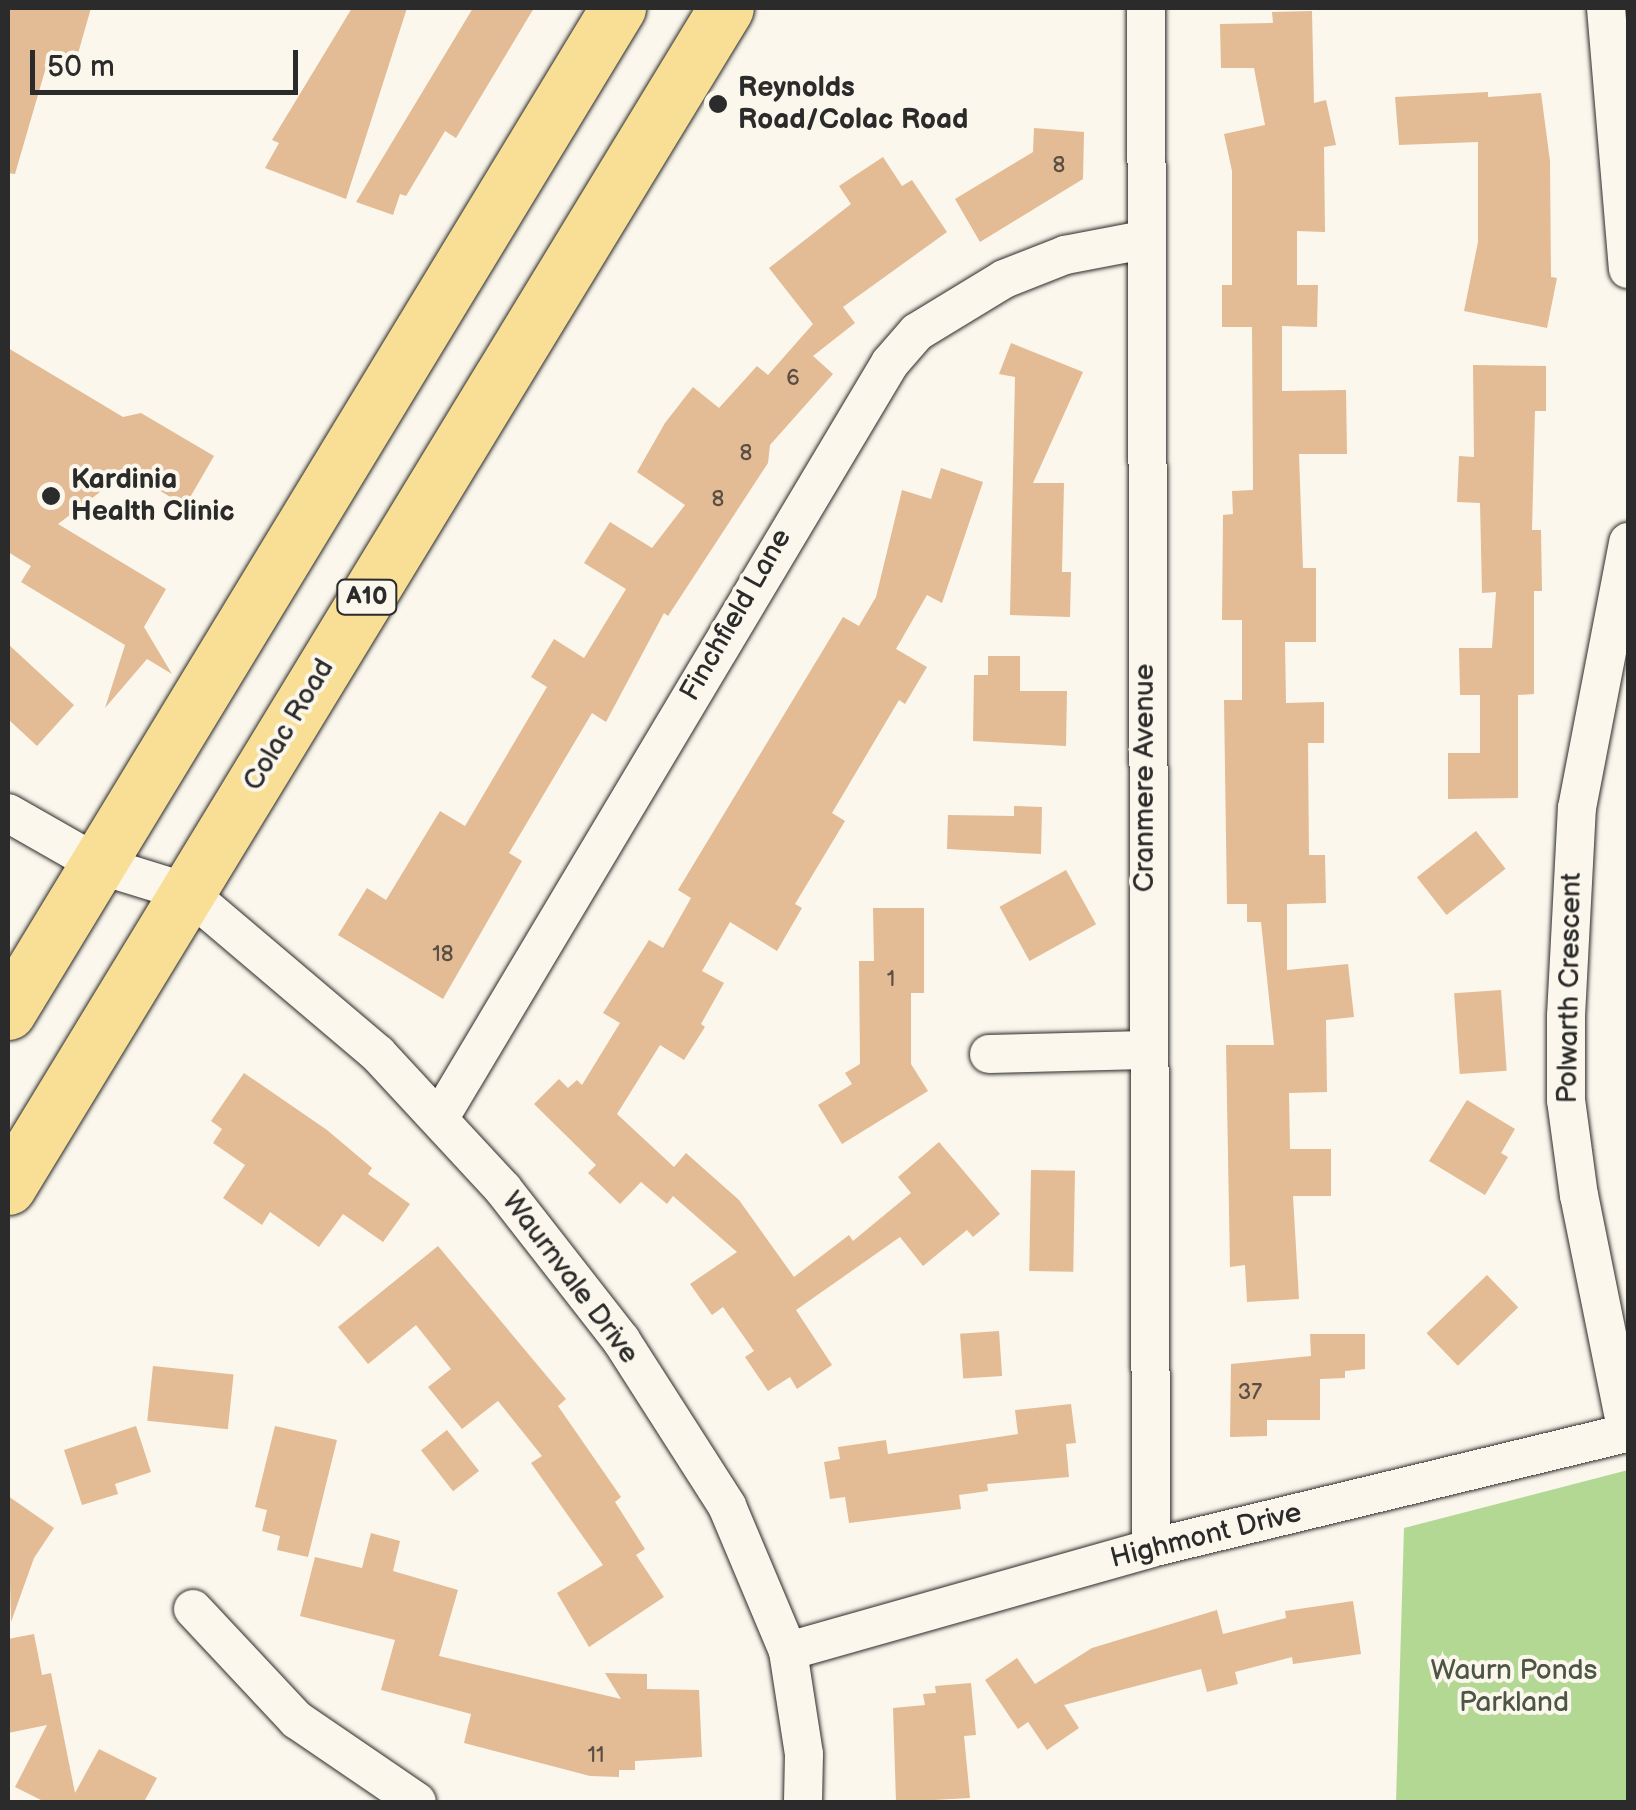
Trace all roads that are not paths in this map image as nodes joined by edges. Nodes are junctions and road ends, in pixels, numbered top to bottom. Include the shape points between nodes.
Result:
1 (618, 8) edge
2 (726, 8) edge
3 (1146, 8) edge
4 (1606, 8) edge
5 (1144, 240) junction
6 (1628, 269) edge
7 (1628, 542) edge
8 (8, 813) edge
9 (144, 880) junction
10 (8, 1012) edge
11 (1145, 1050) junction
12 (989, 1054) dead end
13 (439, 1118) junction
14 (8, 1187) edge
15 (1628, 1433) edge
16 (1151, 1548) junction
17 (194, 1610) dead end
18 (788, 1651) junction
19 (417, 1802) edge
20 (804, 1802) edge

1 - 9 highway, Colac Road / A10
2 - 9 highway, Colac Road / A10
3 - 5 street, Cranmere Avenue
4 - 6 street
5 - 11 street, Cranmere Avenue
5 - 13 street, Finchfield Lane via 1065,255 1004,278 917,332 890,362
7 - 15 street, Polwarth Crescent via 1577,808 1566,1100
8 - 9 street, Waurnvale Drive
9 - 10 highway, Colac Road / A10
9 - 13 street, Waurnvale Drive via 255,943
9 - 14 highway, Colac Road / A10
11 - 12 street
11 - 16 street, Cranmere Avenue
13 - 18 street, Waurnvale Drive via 504,1189 620,1340 728,1506
15 - 16 street, Highmont Drive
16 - 18 street, Highmont Drive
17 - 19 street via 297,1720
18 - 20 street, Waurnvale Drive via 804,1754

